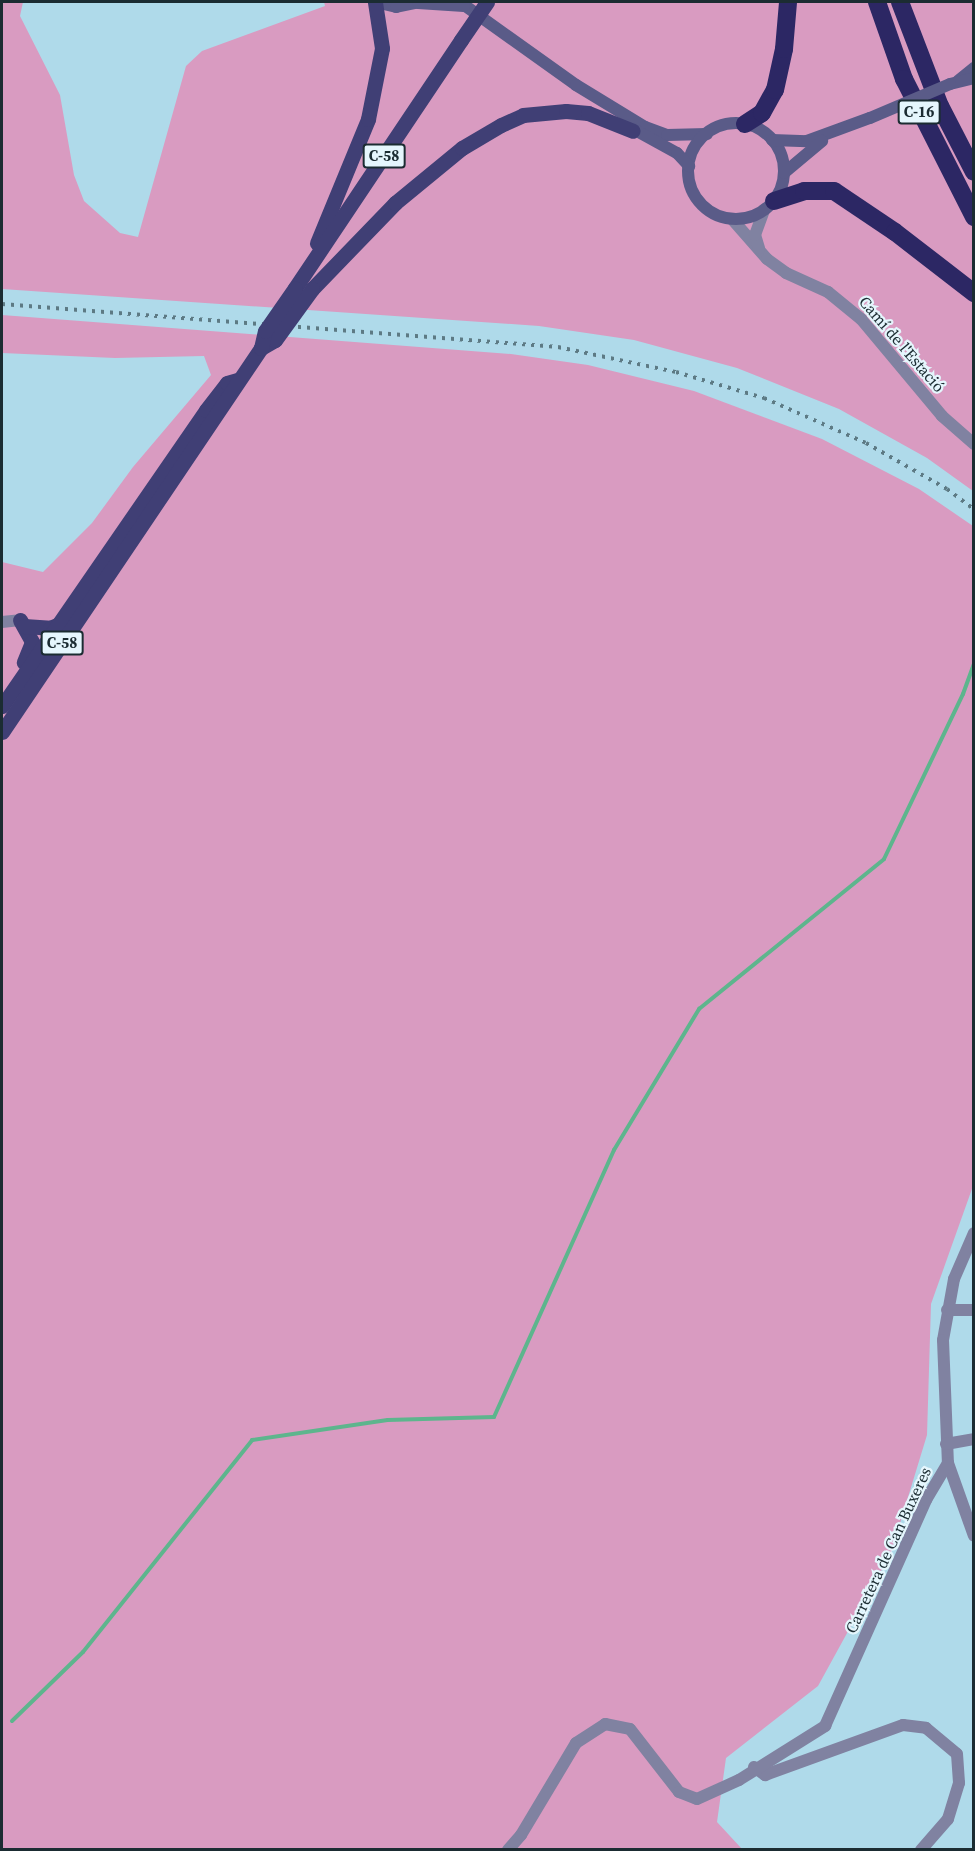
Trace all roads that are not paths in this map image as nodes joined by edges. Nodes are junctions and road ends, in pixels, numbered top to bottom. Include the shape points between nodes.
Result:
1 (375, 2) edge
2 (419, 2) edge
3 (487, 2) edge
4 (788, 2) edge
5 (877, 2) edge
6 (900, 2) edge
7 (462, 4) edge
8 (974, 68) edge
9 (974, 78) edge
10 (954, 82) junction
11 (594, 97) junction
12 (745, 124) junction
13 (633, 131) junction
14 (706, 134) junction
15 (832, 134) junction
16 (772, 140) junction
17 (689, 166) junction
18 (974, 172) edge
19 (784, 173) junction
20 (769, 206) junction
21 (974, 217) edge
22 (732, 219) junction
23 (767, 259) junction
24 (306, 271) junction
25 (974, 293) edge
26 (261, 348) junction
27 (243, 378) junction
28 (974, 444) edge
29 (120, 554) junction
30 (72, 602) junction
31 (2, 622) edge
32 (22, 623) junction
33 (56, 627) junction
34 (5, 701) edge
35 (2, 732) edge
36 (974, 1233) edge
37 (947, 1310) junction
38 (974, 1310) edge
39 (974, 1439) edge
40 (946, 1444) junction
41 (948, 1463) junction
42 (974, 1536) edge
43 (754, 1767) junction
44 (508, 1850) edge
45 (921, 1850) edge

1 - 2 street via 396,7
1 - 24 main road via 382,48 368,119
2 - 7 street
3 - 24 main road, C-58, bridge
4 - 12 highway via 775,90 762,113
5 - 21 highway, C-16 via 912,97
6 - 18 highway, C-16 via 932,88
7 - 11 street
8 - 10 street
9 - 10 street
10 - 15 street, bridge
11 - 13 street
11 - 14 street via 658,132
12 - 14 street via 725,125
12 - 16 street
13 - 17 street via 677,153
13 - 26 main road, bridge via 588,113 566,111 523,115 501,124 462,147 395,203 312,289 275,340
14 - 17 street via 694,148
15 - 16 street via 795,143
15 - 19 street
16 - 19 street via 782,156
17 - 22 street via 691,185 700,202 714,213
19 - 20 street
20 - 22 street via 749,218
20 - 23 street via 755,235
20 - 25 highway via 804,191 834,191
22 - 23 street, Camí de l'Estació
23 - 28 street, Camí de l'Estació via 786,273 828,291 850,309 942,416
24 - 26 main road, C-58, bridge via 265,331
26 - 27 main road, C-58
27 - 29 main road, C-58
27 - 30 main road, C-58 via 227,382
29 - 33 main road via 69,619
29 - 35 main road, C-58
30 - 32 main road via 46,617
30 - 33 main road, C-58
31 - 32 street
32 - 33 main road
32 - 34 main road via 32,642 31,650
33 - 34 main road, C-58
36 - 37 street, Carretera de Can Buxeres via 954,1279
37 - 38 street
37 - 40 street, Carretera de Can Buxeres via 943,1340
39 - 40 street
40 - 41 street, Carretera de Can Buxeres
41 - 42 street
41 - 43 street, Carretera de Can Buxeres via 926,1500 825,1726
43 - 44 street, Carretera de Can Buxeres via 708,1795 687,1797 630,1729 605,1724 576,1743
43 - 45 street via 765,1775 903,1725 926,1728 957,1754 959,1783 948,1819

